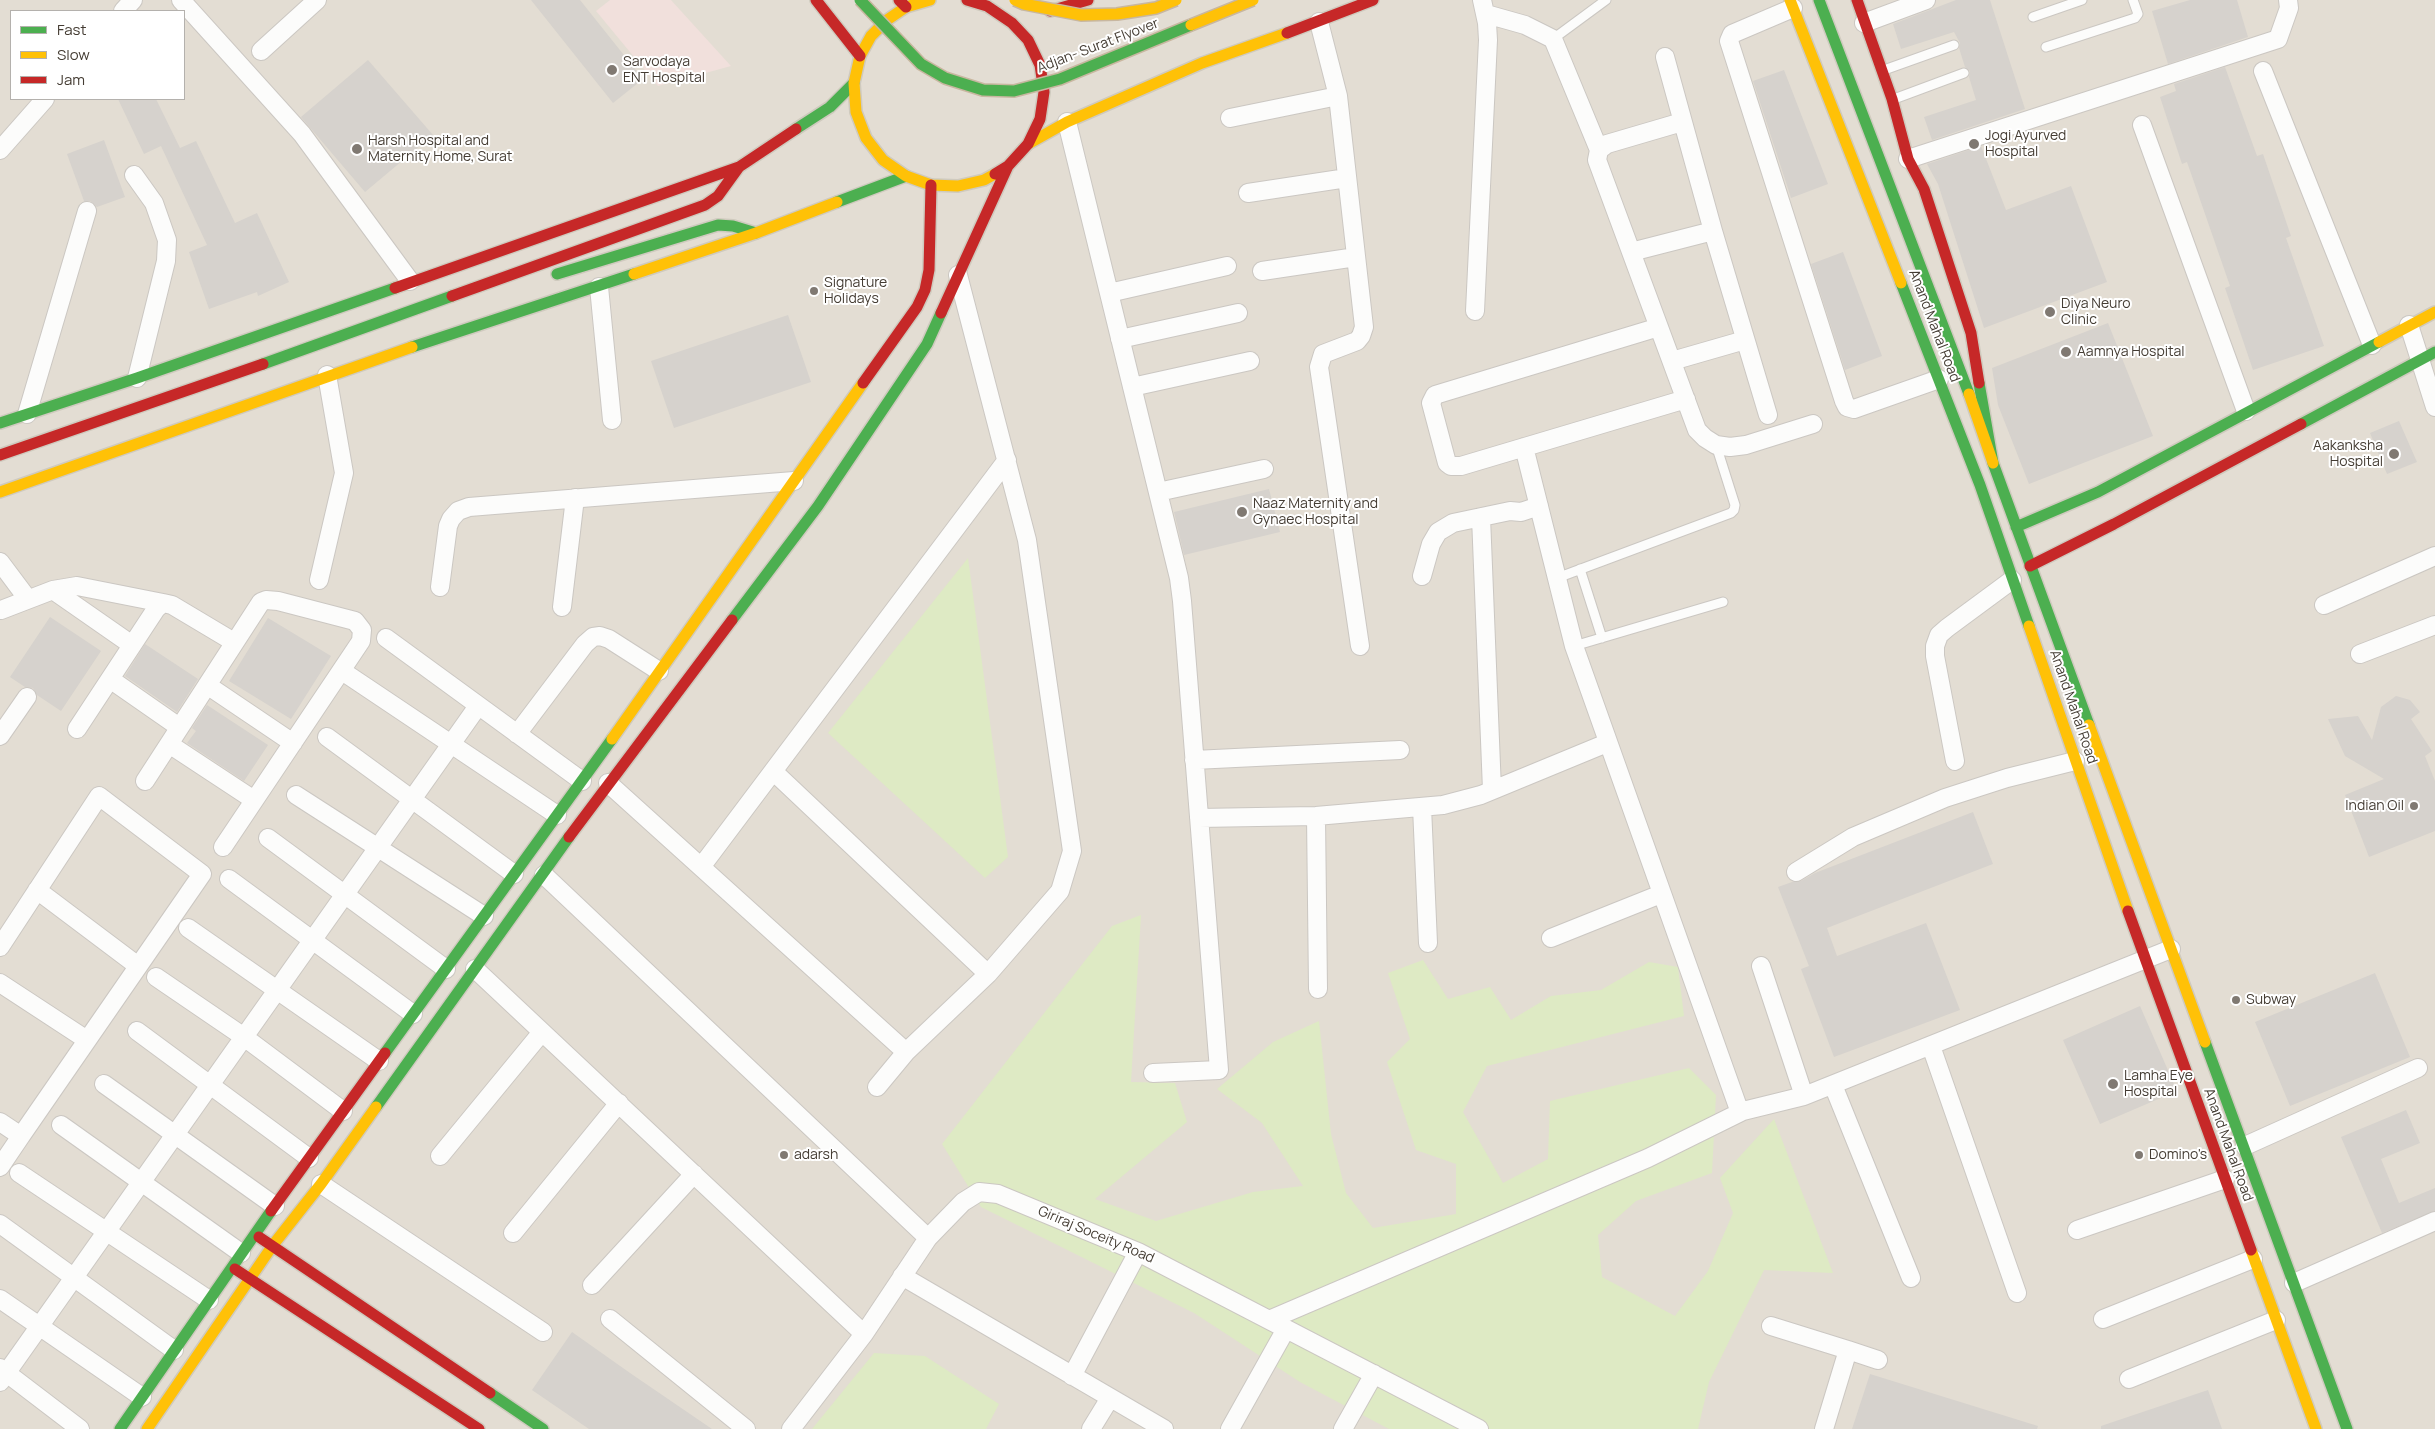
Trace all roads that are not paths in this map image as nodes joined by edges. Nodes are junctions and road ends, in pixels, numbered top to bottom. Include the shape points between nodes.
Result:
1 (133, 0) edge
2 (180, 0) edge
3 (317, 0) edge
4 (816, 0) edge
5 (860, 0) edge
6 (930, 0) edge
7 (968, 0) edge
8 (1015, 0) edge
9 (1088, 0) edge
10 (1176, 0) edge
11 (1253, 0) edge
12 (1373, 0) edge
13 (1606, 0) edge
14 (1819, 0) edge
15 (1857, 0) edge
16 (1926, 0) edge
17 (2082, 0) edge
18 (2134, 0) edge
19 (2288, 0) edge
20 (985, 3) edge
21 (902, 4) edge
22 (1792, 4) edge
23 (1484, 7) edge
24 (124, 10) edge
25 (2033, 17) dead end
26 (1022, 20) junction
27 (1319, 22) junction
28 (1864, 23) junction
29 (1553, 40) junction
30 (1954, 45) dead end
31 (2046, 47) dead end
32 (261, 51) dead end
33 (860, 56) junction
34 (1665, 57) dead end
35 (1882, 71) junction
36 (2263, 71) dead end
37 (1964, 73) dead end
38 (854, 84) junction
39 (1338, 96) junction
40 (1892, 99) junction
41 (44, 100) edge
42 (1230, 118) dead end
43 (1067, 122) junction
44 (1682, 122) junction
45 (2142, 125) dead end
46 (1028, 144) junction
47 (0, 150) edge
48 (1599, 150) junction
49 (1908, 159) junction
50 (1008, 166) junction
51 (739, 167) junction
52 (134, 175) dead end
53 (906, 176) junction
54 (1347, 178) junction
55 (931, 185) junction
56 (1248, 193) dead end
57 (87, 210) dead end
58 (1713, 231) junction
59 (756, 233) junction
60 (1631, 252) junction
61 (1356, 257) junction
62 (1227, 266) dead end
63 (1262, 271) dead end
64 (958, 274) junction
65 (547, 277) dead end
66 (410, 281) junction
67 (599, 287) junction
68 (500, 292) dead end
69 (1109, 293) junction
70 (1475, 311) dead end
71 (2435, 312) edge
72 (1238, 313) dead end
73 (2409, 325) junction
74 (1659, 327) junction
75 (1120, 339) junction
76 (1744, 340) junction
77 (2372, 345) junction
78 (2428, 356) edge
79 (1672, 360) junction
80 (1250, 361) dead end
81 (326, 375) junction
82 (137, 378) junction
83 (1939, 379) junction
84 (1132, 387) junction
85 (216, 393) dead end
86 (1686, 399) junction
87 (2435, 407) edge
88 (2246, 411) junction
89 (27, 414) junction
90 (1768, 414) dead end
91 (612, 420) dead end
92 (0, 423) edge
93 (1812, 424) dead end
94 (1716, 445) junction
95 (1524, 447) junction
96 (0, 455) edge
97 (1007, 460) junction
98 (1993, 463) junction
99 (1264, 469) dead end
100 (794, 482) junction
101 (0, 492) edge
102 (1158, 492) junction
103 (575, 498) junction
104 (1539, 506) junction
105 (1481, 517) junction
106 (2016, 527) junction
107 (2435, 556) edge
108 (0, 562) edge
109 (2030, 566) junction
110 (1580, 569) junction
111 (1422, 576) dead end
112 (1557, 578) junction
113 (319, 580) dead end
114 (2012, 580) junction
115 (440, 587) dead end
116 (53, 590) junction
117 (27, 598) junction
118 (1723, 602) dead end
119 (163, 603) junction
120 (2324, 604) dead end
121 (562, 607) dead end
122 (0, 610) edge
123 (2435, 625) edge
124 (386, 638) dead end
125 (1602, 638) junction
126 (234, 642) junction
127 (132, 645) junction
128 (1360, 646) dead end
129 (1574, 646) junction
130 (2360, 654) dead end
131 (659, 671) junction
132 (348, 675) dead end
133 (110, 679) junction
134 (207, 685) junction
135 (28, 697) dead end
136 (478, 706) junction
137 (179, 727) junction
138 (77, 729) dead end
139 (517, 734) junction
140 (0, 736) edge
141 (327, 737) dead end
142 (292, 743) junction
143 (1607, 743) junction
144 (169, 744) junction
145 (451, 745) junction
146 (1400, 750) dead end
147 (1194, 760) junction
148 (1955, 761) dead end
149 (2075, 761) junction
150 (773, 771) junction
151 (145, 781) dead end
152 (582, 781) junction
153 (608, 783) junction
154 (1492, 790) junction
155 (296, 795) dead end
156 (413, 798) junction
157 (254, 800) junction
158 (1422, 808) junction
159 (557, 816) junction
160 (1316, 816) junction
161 (1199, 818) junction
162 (268, 838) dead end
163 (223, 846) dead end
164 (378, 847) junction
165 (701, 867) junction
166 (1796, 872) dead end
167 (514, 874) junction
168 (544, 875) junction
169 (229, 879) dead end
170 (37, 890) junction
171 (345, 894) junction
172 (1661, 894) junction
173 (484, 916) junction
174 (188, 928) dead end
175 (1551, 938) dead end
176 (312, 941) junction
177 (1428, 943) dead end
178 (0, 947) edge
179 (2171, 949) junction
180 (2145, 960) junction
181 (138, 966) junction
182 (1761, 966) dead end
183 (446, 969) junction
184 (475, 969) junction
185 (988, 974) junction
186 (156, 977) dead end
187 (0, 983) edge
188 (278, 989) junction
189 (1318, 989) dead end
190 (414, 1014) junction
191 (137, 1031) dead end
192 (542, 1032) junction
193 (244, 1037) junction
194 (87, 1040) junction
195 (1931, 1046) junction
196 (906, 1052) junction
197 (379, 1062) junction
198 (2418, 1068) dead end
199 (1153, 1074) dead end
200 (104, 1084) dead end
201 (210, 1085) junction
202 (1833, 1085) junction
203 (877, 1087) dead end
204 (1804, 1096) junction
205 (619, 1103) junction
206 (1742, 1110) junction
207 (343, 1111) junction
208 (0, 1122) edge
209 (61, 1125) dead end
210 (174, 1135) junction
211 (20, 1136) junction
212 (2245, 1146) junction
213 (440, 1156) dead end
214 (309, 1158) junction
215 (0, 1167) edge
216 (19, 1173) dead end
217 (694, 1174) junction
218 (2224, 1179) junction
219 (140, 1183) junction
220 (321, 1184) junction
221 (275, 1206) junction
222 (2435, 1221) edge
223 (0, 1224) edge
224 (2077, 1230) dead end
225 (107, 1231) junction
226 (513, 1233) dead end
227 (255, 1234) junction
228 (928, 1238) junction
229 (272, 1246) junction
230 (1138, 1252) junction
231 (2254, 1259) junction
232 (236, 1260) junction
233 (74, 1276) junction
234 (902, 1276) junction
235 (1911, 1278) dead end
236 (249, 1279) junction
237 (2294, 1283) junction
238 (592, 1285) dead end
239 (2017, 1293) dead end
240 (0, 1300) edge
241 (209, 1300) junction
242 (610, 1319) dead end
243 (2103, 1319) dead end
244 (1269, 1320) junction
245 (2276, 1320) junction
246 (39, 1326) junction
247 (1770, 1326) dead end
248 (1286, 1329) junction
249 (543, 1332) dead end
250 (864, 1334) junction
251 (174, 1350) junction
252 (1848, 1350) junction
253 (1878, 1360) dead end
254 (2, 1374) edge
255 (1374, 1374) junction
256 (1072, 1376) junction
257 (2129, 1378) dead end
258 (142, 1397) junction
259 (1110, 1398) junction
260 (80, 1429) edge
261 (120, 1429) edge
262 (147, 1429) edge
263 (479, 1429) edge
264 (543, 1429) edge
265 (746, 1429) edge
266 (791, 1429) edge
267 (1091, 1429) edge
268 (1164, 1429) edge
269 (1230, 1429) edge
270 (1343, 1429) edge
271 (1479, 1429) edge
272 (1824, 1429) edge
273 (2316, 1429) edge
274 (2347, 1429) edge

1 - 24 street
2 - 66 street via 302,134
3 - 32 street
4 - 33 main road
5 - 11 main road, Adjan- Surat Flyover, bridge via 922,64 945,78 983,90 1014,91 1060,79
6 - 21 main road
7 - 20 main road
8 - 10 main road, Adjan- Surat Flyover, bridge via 1081,15 1156,8
9 - 26 main road
12 - 27 main road
13 - 29 lane
14 - 98 main road
15 - 28 main road, Anand Mahal Road
16 - 28 street
17 - 25 lane
18 - 31 lane via 2138,14 2135,18
19 - 49 street via 2288,14 2278,39
20 - 26 main road
21 - 33 main road via 872,36
22 - 83 main road, Anand Mahal Road
22 - 83 street via 1732,34 1729,41 1844,400 1854,409
23 - 29 street
23 - 70 street via 1488,40
26 - 46 main road via 1040,65 1044,92 1040,119
27 - 39 street
27 - 43 main road via 1202,63
28 - 35 main road, Anand Mahal Road
29 - 48 street
30 - 35 lane
33 - 38 main road
34 - 44 street
35 - 40 main road, Anand Mahal Road
36 - 77 street
37 - 40 lane
38 - 51 main road via 830,107
38 - 53 main road via 856,112 866,138 883,160
39 - 42 street
39 - 54 street
40 - 49 main road, Anand Mahal Road
41 - 47 street
43 - 46 main road
43 - 69 street
44 - 48 street via 1607,144
44 - 58 street
45 - 88 street
46 - 50 main road
48 - 60 street via 1597,160
49 - 98 main road, Anand Mahal Road via 1924,189 1971,334
50 - 55 main road via 984,180 958,186
50 - 64 main road
51 - 66 main road
51 - 96 main road via 718,196 705,205
52 - 82 street via 154,202 167,240 166,261
53 - 55 main road
53 - 59 main road
54 - 56 street
54 - 61 street
55 - 100 main road via 931,249 925,290 918,307
57 - 89 street
58 - 60 street
58 - 76 street
59 - 65 main road via 718,225
59 - 67 main road
60 - 74 street
61 - 63 street
61 - 128 street via 1364,327 1361,336 1357,341 1323,354 1319,367
62 - 69 street
64 - 97 street
64 - 153 main road via 927,344 818,506
66 - 82 main road
67 - 81 main road
67 - 91 street
68 - 85 main road via 453,306
69 - 75 street
71 - 73 main road
72 - 75 street
73 - 77 main road
73 - 78 street
74 - 79 street
74 - 95 street via 1433,398 1431,403 1447,463 1451,466 1461,466
75 - 84 street
76 - 79 street
76 - 90 street
77 - 88 main road
78 - 87 street
78 - 109 main road
79 - 86 street
80 - 84 street
81 - 101 main road
81 - 113 street via 344,473
82 - 89 main road
83 - 114 main road, Anand Mahal Road
84 - 102 street
86 - 94 street via 1697,430
86 - 95 street
88 - 106 main road via 2098,492
89 - 92 main road
93 - 94 street via 1746,445
94 - 110 lane via 1735,505 1731,513
95 - 104 street
97 - 150 street
97 - 185 street via 1027,540 1072,851 1060,891
98 - 106 main road, Anand Mahal Road
99 - 102 street
100 - 103 street
100 - 131 main road
102 - 147 street via 1181,590
103 - 115 street via 468,507 458,511 448,526
103 - 121 street
104 - 105 street via 1521,512
104 - 112 street
105 - 111 street via 1453,523 1438,532 1430,544
105 - 154 street
106 - 109 main road, Anand Mahal Road
107 - 120 street
108 - 117 street
109 - 179 main road, Anand Mahal Road
110 - 112 lane
110 - 125 lane
112 - 129 street
114 - 148 street via 1939,636 1934,656
114 - 149 main road, Anand Mahal Road
116 - 117 street
116 - 119 street via 82,586
116 - 127 street
117 - 122 street
118 - 125 lane
119 - 126 street via 172,604
119 - 127 street
123 - 130 street
124 - 136 street
125 - 129 lane
126 - 134 street
126 - 142 street via 258,605 266,600 355,622 362,630 361,641
127 - 133 street
129 - 143 street
131 - 139 street via 609,638 593,637
131 - 152 main road
132 - 145 street
133 - 137 street
133 - 138 street
134 - 137 street
134 - 142 street
135 - 140 street
136 - 139 street
136 - 145 street
137 - 144 street
139 - 152 street
141 - 156 street
142 - 157 street
143 - 154 street
143 - 172 street
144 - 151 street
144 - 157 street
145 - 156 street
145 - 159 street
146 - 147 street
147 - 161 street
149 - 166 street via 1945,798 1853,836
149 - 180 main road, Anand Mahal Road
150 - 165 street
150 - 185 street
152 - 159 main road
153 - 165 street
153 - 168 main road
154 - 158 street
155 - 164 street
156 - 164 street
156 - 167 street
157 - 163 street
158 - 160 street
158 - 177 street
159 - 167 main road
160 - 161 street
160 - 189 street
161 - 199 street via 1219,1070
162 - 171 street
164 - 171 street
164 - 173 street
165 - 196 street
167 - 173 main road
168 - 184 main road
168 - 228 street
169 - 176 street
170 - 178 street
170 - 181 street
170 - 181 street via 99,796 202,874
171 - 176 street
171 - 183 street
172 - 175 street
172 - 206 street via 1738,1107
173 - 183 main road
174 - 188 street
176 - 188 street
176 - 190 street
179 - 180 street
179 - 212 main road, Anand Mahal Road
180 - 195 street
180 - 218 main road, Anand Mahal Road
181 - 194 street
182 - 204 street
183 - 190 main road
184 - 192 street
184 - 220 main road
185 - 196 street
186 - 193 street
187 - 194 street
188 - 193 street
188 - 197 street
190 - 197 main road
191 - 201 street
192 - 205 street
192 - 213 street
193 - 201 street
193 - 207 street
194 - 211 street
195 - 202 street
195 - 239 street
196 - 203 street
197 - 207 main road
198 - 212 street
200 - 210 street
201 - 210 street
201 - 214 street
202 - 204 street
202 - 235 street
204 - 206 street
205 - 217 street
205 - 226 street
206 - 244 street via 1648,1158
207 - 214 main road
208 - 211 street
209 - 219 street
210 - 219 street
210 - 221 street
211 - 215 street
212 - 237 main road, Anand Mahal Road
214 - 221 main road
216 - 225 street
217 - 238 street
217 - 250 street
218 - 224 street
218 - 231 main road, Anand Mahal Road
219 - 225 street
219 - 232 street
220 - 229 main road
220 - 249 street
221 - 227 main road
222 - 237 street
223 - 233 street
225 - 233 street
225 - 241 street
227 - 229 main road
227 - 232 main road
228 - 230 street, Giriraj Soceity Road via 963,1202 980,1192 998,1194
228 - 234 street, Giriraj Soceity Road
229 - 236 main road
229 - 264 main road
230 - 244 street, Giriraj Soceity Road
230 - 256 street
231 - 243 street
231 - 245 main road, Anand Mahal Road
232 - 236 main road
232 - 241 main road
233 - 246 street
233 - 251 street
234 - 250 street, Giriraj Soceity Road
234 - 256 street
236 - 262 main road
236 - 263 main road
237 - 274 main road, Anand Mahal Road
240 - 246 street
241 - 251 main road
242 - 265 street
244 - 248 street, Giriraj Soceity Road
245 - 257 street
245 - 273 main road, Anand Mahal Road
246 - 254 street
246 - 258 street
247 - 252 street
248 - 255 street, Giriraj Soceity Road
248 - 269 street
250 - 266 street, Giriraj Soceity Road
251 - 258 main road
252 - 253 street
252 - 272 street
254 - 260 street
255 - 270 street
255 - 271 street, Giriraj Soceity Road
256 - 259 street
258 - 261 main road
259 - 267 street
259 - 268 street

